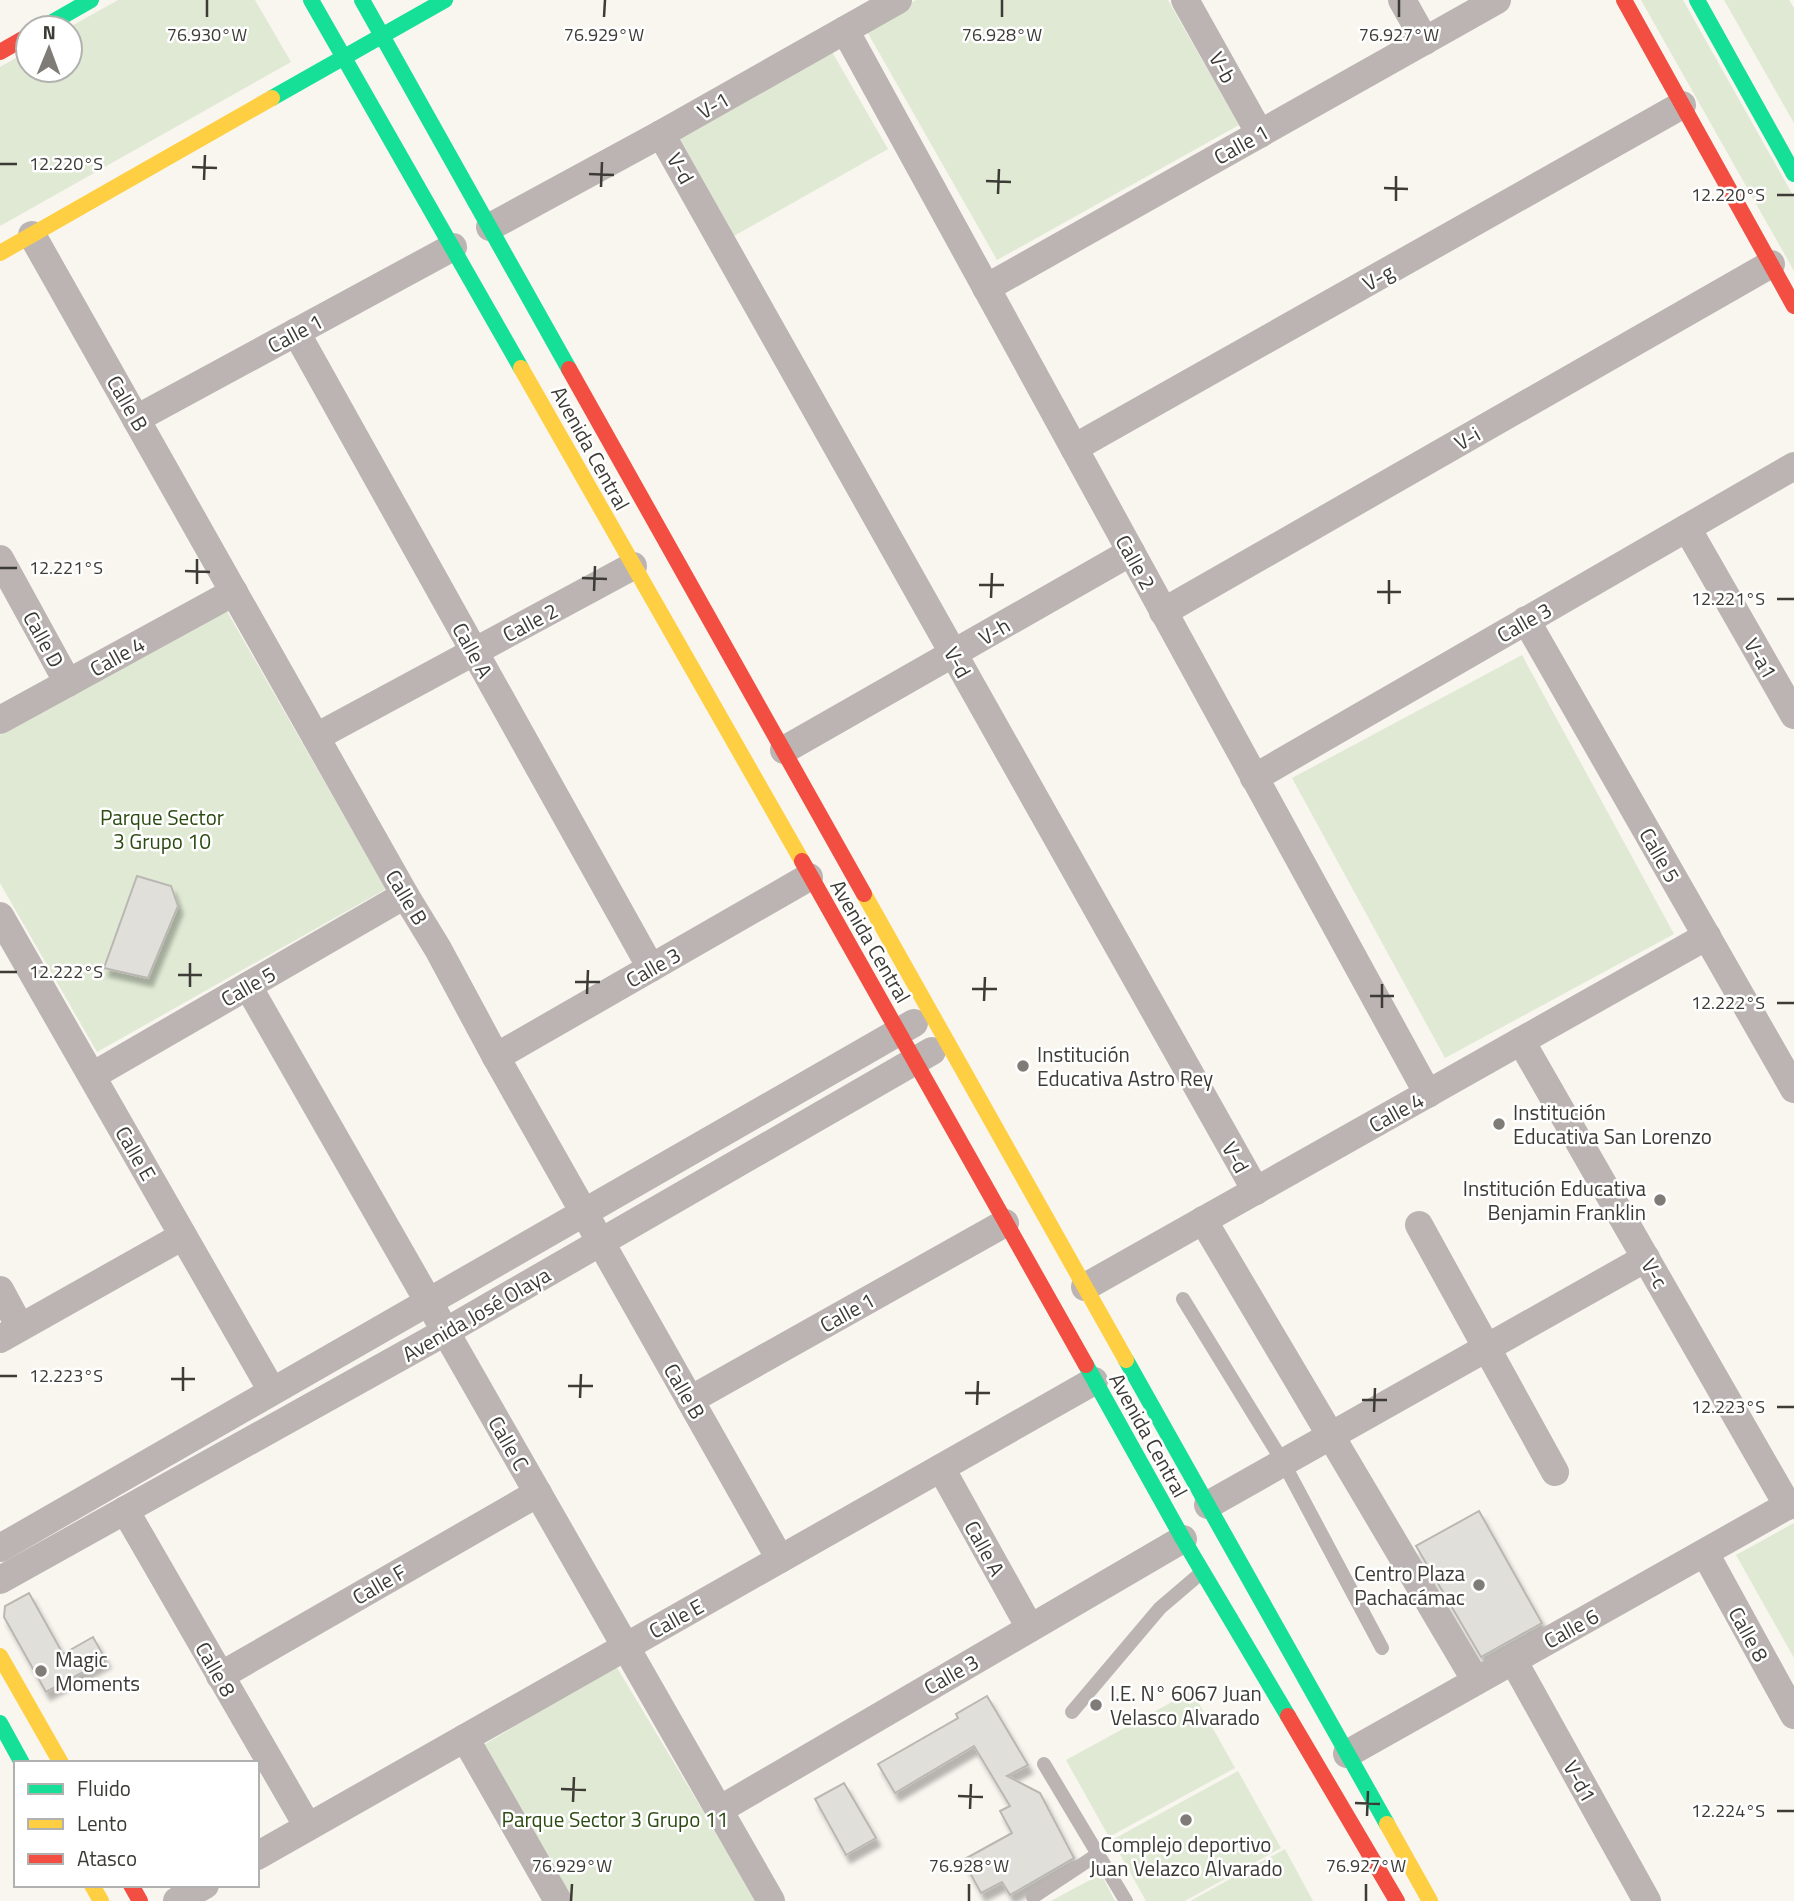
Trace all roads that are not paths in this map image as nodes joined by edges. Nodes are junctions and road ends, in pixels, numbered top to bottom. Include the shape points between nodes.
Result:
1 (91, 0) edge
2 (312, 0) edge
3 (362, 0) edge
4 (444, 0) edge
5 (898, 0) edge
6 (1185, 0) edge
7 (1402, 0) edge
8 (1497, 0) edge
9 (1623, 0) edge
10 (1696, 0) edge
11 (66, 14) edge
12 (845, 30) junction
13 (383, 35) junction
14 (1425, 41) junction
15 (345, 57) junction
16 (1682, 105) junction
17 (661, 134) junction
18 (1260, 134) junction
19 (1794, 174) edge
20 (490, 227) junction
21 (32, 235) junction
22 (453, 247) junction
23 (0, 253) edge
24 (1771, 264) junction
25 (986, 288) junction
26 (1794, 306) edge
27 (296, 332) junction
28 (136, 419) junction
29 (1074, 448) junction
30 (1794, 466) edge
31 (1687, 528) junction
32 (1131, 552) junction
33 (0, 559) edge
34 (633, 566) junction
35 (234, 592) junction
36 (1163, 612) junction
37 (1526, 621) junction
38 (474, 652) junction
39 (954, 654) junction
40 (68, 683) junction
41 (1794, 715) edge
42 (0, 720) edge
43 (316, 737) junction
44 (784, 751) junction
45 (1254, 778) junction
46 (809, 877) junction
47 (405, 895) junction
48 (1, 920) edge
49 (1707, 936) junction
50 (651, 968) junction
51 (248, 986) junction
52 (932, 1013) junction
53 (898, 1031) junction
54 (1521, 1041) junction
55 (948, 1042) junction
56 (496, 1057) junction
57 (915, 1060) junction
58 (92, 1076) junction
59 (1794, 1089) edge
60 (1428, 1094) junction
61 (1256, 1191) junction
62 (583, 1212) junction
63 (1203, 1220) junction
64 (1005, 1223) junction
65 (1419, 1225) dead end
66 (183, 1236) junction
67 (601, 1242) junction
68 (1646, 1258) junction
69 (1086, 1287) junction
70 (0, 1290) edge
71 (1183, 1299) dead end
72 (428, 1301) junction
73 (445, 1332) junction
74 (10, 1333) edge
75 (1486, 1348) junction
76 (1094, 1381) junction
77 (272, 1391) junction
78 (690, 1400) junction
79 (1331, 1436) junction
80 (1283, 1462) junction
81 (941, 1468) junction
82 (1555, 1472) dead end
83 (538, 1493) junction
84 (1791, 1504) edge
85 (1208, 1505) junction
86 (125, 1510) junction
87 (1183, 1539) junction
88 (0, 1548) edge
89 (1704, 1553) junction
90 (780, 1559) junction
91 (1202, 1572) junction
92 (0, 1580) edge
93 (1030, 1628) junction
94 (625, 1647) junction
95 (1381, 1648) dead end
96 (0, 1656) edge
97 (1513, 1660) junction
98 (220, 1676) junction
99 (1476, 1681) junction
100 (1072, 1712) dead end
101 (1794, 1715) edge
102 (0, 1723) edge
103 (465, 1738) junction
104 (1348, 1754) junction
105 (21, 1761) edge
106 (60, 1761) edge
107 (1044, 1764) dead end
108 (719, 1810) junction
109 (308, 1827) junction
110 (1098, 1854) junction
111 (259, 1855) edge
112 (202, 1887) edge
113 (1033, 1897) dead end
114 (553, 1900) edge
115 (177, 1901) edge
116 (771, 1901) edge
117 (1126, 1901) edge
118 (1397, 1901) edge
119 (1430, 1901) edge
120 (1647, 1901) edge

1 - 11 street
2 - 15 street, Avenida Central
3 - 13 street, Avenida Central
4 - 13 street
5 - 12 street, V-1
6 - 18 street, V-b
7 - 14 street
8 - 14 street, Calle 1
9 - 16 street
10 - 19 street
12 - 17 street, V-1
12 - 25 street, Calle 2
13 - 15 street
13 - 20 street, Avenida Central
14 - 18 street, Calle 1
15 - 21 street
15 - 22 street, Avenida Central
16 - 24 street
16 - 29 street, V-g
17 - 20 street, V-1
17 - 39 street, V-d
18 - 25 street, Calle 1
20 - 44 street, Avenida Central
21 - 23 street
21 - 28 street, Calle B
22 - 27 street, Calle 1
22 - 34 street, Avenida Central
24 - 26 street
24 - 36 street, V-i
25 - 29 street, Calle 2
27 - 28 street, Calle 1
27 - 38 street, Calle A
28 - 35 street, Calle B
29 - 32 street, Calle 2
30 - 31 street, Calle 3
31 - 37 street, Calle 3
31 - 41 street, V-a1
32 - 36 street, Calle 2
32 - 39 street, V-h
33 - 40 street, Calle D
34 - 38 street, Calle 2
34 - 46 street, Avenida Central
35 - 40 street, Calle 4
35 - 43 street, Calle B
36 - 45 street, Calle 2
37 - 45 street, Calle 3
37 - 49 street, Calle 5
38 - 43 street, Calle 2
38 - 50 street, Calle A
39 - 44 street, V-h
39 - 61 street, V-d
40 - 42 street, Calle 4
43 - 47 street, Calle B
44 - 52 street, Avenida Central
45 - 60 street, Calle 2
46 - 50 street, Calle 3
46 - 53 street, Avenida Central
47 - 51 street, Calle 5
47 - 56 street, Calle B
48 - 58 street, Calle E
49 - 54 street, Calle 4
49 - 59 street, Calle 5
50 - 56 street, Calle 3
51 - 58 street, Calle 5
51 - 72 street, Calle C
52 - 53 street, Avenida José Olaya
52 - 55 street, Avenida Central
53 - 57 street, Avenida Central
53 - 62 street, Avenida José Olaya
54 - 60 street, Calle 4
54 - 68 street, V-c
55 - 57 street, Avenida José Olaya
55 - 69 street, Avenida Central
56 - 62 street, Calle B
57 - 64 street, Avenida Central
57 - 67 street, Avenida José Olaya
58 - 66 street, Calle E
60 - 61 street, Calle 4
61 - 63 street, Calle 4
62 - 67 street, Calle B
62 - 72 street, Avenida José Olaya
63 - 69 street, Calle 4
63 - 79 street
64 - 76 street, Avenida Central
64 - 78 street, Calle 1
65 - 75 street
66 - 74 street
66 - 77 street, Calle E
67 - 73 street, Avenida José Olaya
67 - 78 street, Calle B
68 - 75 street
68 - 84 street, V-c
69 - 85 street, Avenida Central
70 - 74 street
71 - 80 lane
72 - 73 street, Calle C
72 - 77 street, Avenida José Olaya
73 - 83 street, Calle C
73 - 86 street, Avenida José Olaya
75 - 79 street
75 - 82 street
76 - 81 street, Calle E
76 - 87 street, Avenida Central
77 - 88 street, Avenida José Olaya
78 - 90 street, Calle B
79 - 80 street
79 - 99 street
80 - 85 street
80 - 95 lane
81 - 90 street, Calle E
81 - 93 street, Calle A
83 - 94 street, Calle C
83 - 98 street, Calle F
84 - 89 street, Calle 6
85 - 104 street, Avenida Central
86 - 92 street, Avenida José Olaya
86 - 98 street, Calle 8
87 - 91 street, Avenida Central
87 - 93 street, Calle 3
89 - 97 street, Calle 6
89 - 101 street, Calle 8
90 - 94 street, Calle E
91 - 100 lane via 1160,1608
91 - 118 street, Avenida Central
93 - 108 street, Calle 3
94 - 103 street, Calle E
94 - 108 street, Calle C
96 - 106 street
97 - 99 street, Calle 6
97 - 120 street, V-d1
98 - 109 street, Calle 8
99 - 104 street, Calle 6
102 - 105 street
103 - 109 street, Calle E
103 - 114 street
104 - 119 street, Avenida Central
107 - 110 lane
108 - 116 street, Calle C
109 - 111 street, Calle E
110 - 113 lane
110 - 117 lane
112 - 115 street

